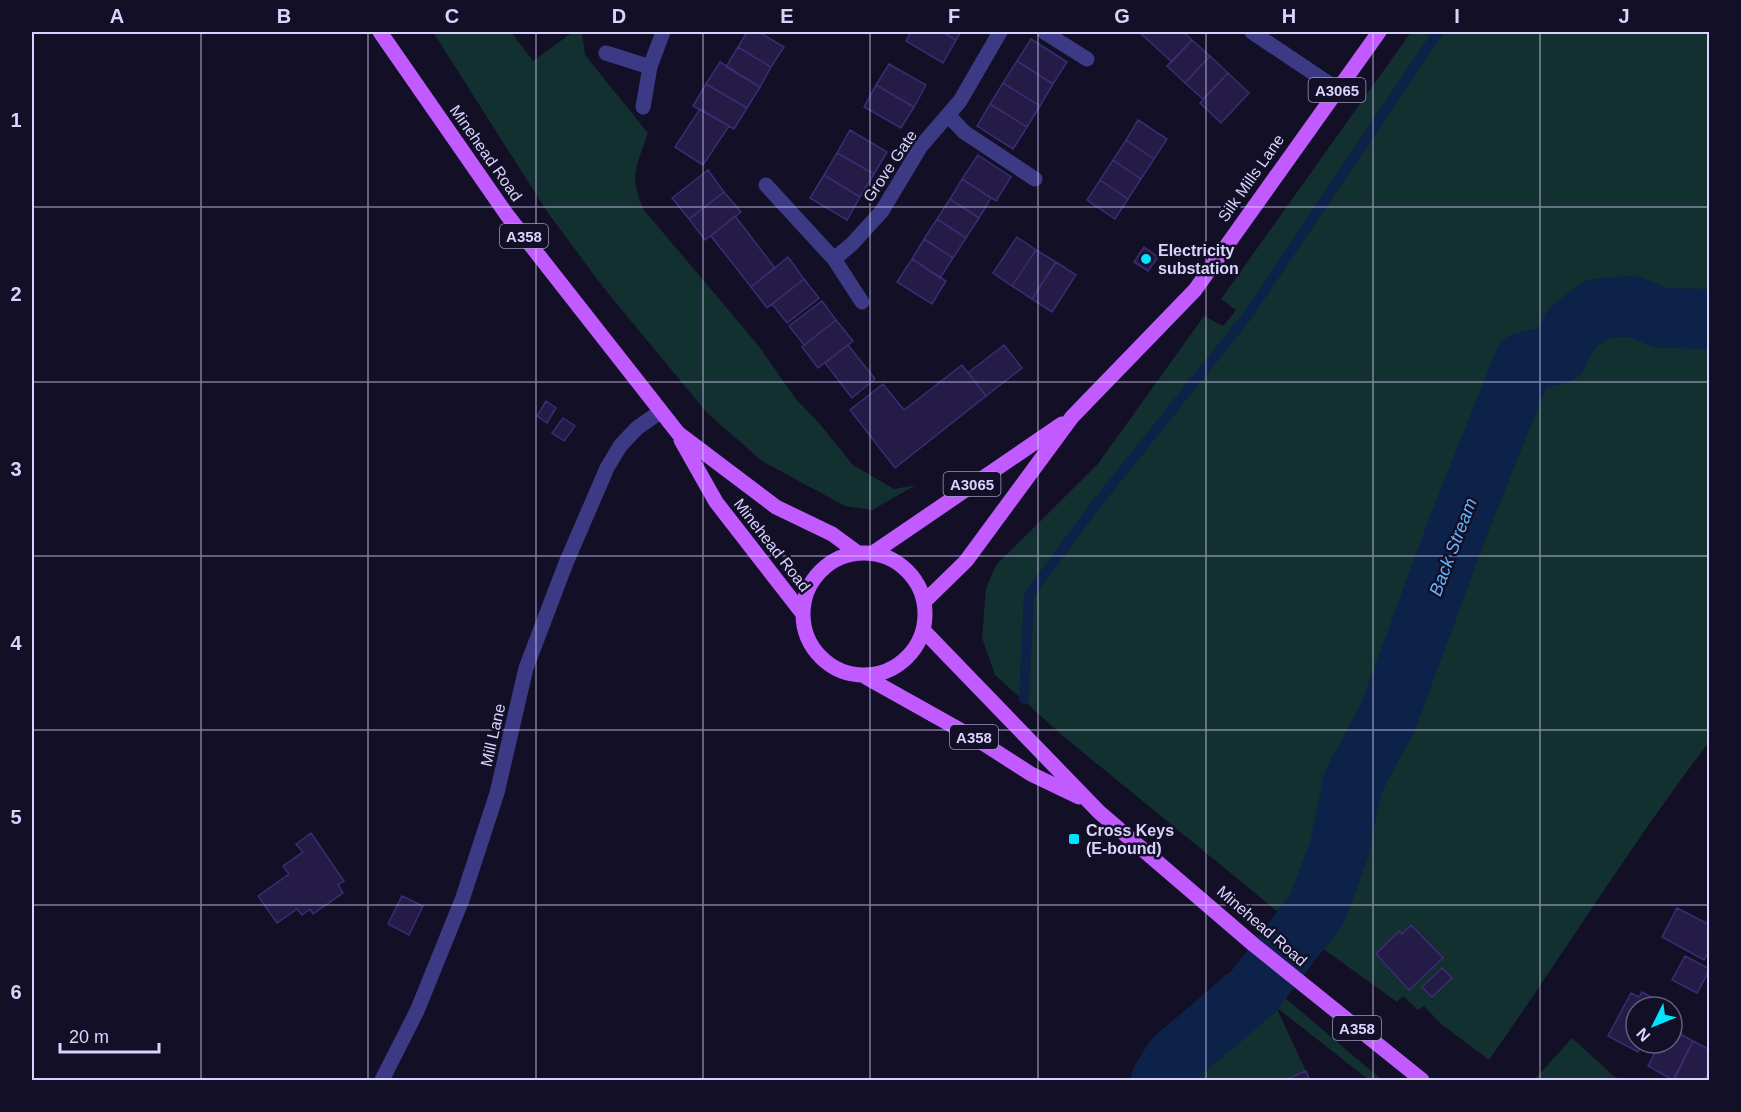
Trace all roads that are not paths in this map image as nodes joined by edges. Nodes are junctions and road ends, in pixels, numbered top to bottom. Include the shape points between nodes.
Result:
1 (380, 32) edge
2 (663, 32) edge
3 (1000, 32) edge
4 (1044, 32) edge
5 (1252, 32) edge
6 (1379, 32) edge
7 (606, 52) dead end
8 (1087, 59) dead end
9 (650, 67) junction
10 (1337, 89) junction
11 (643, 107) dead end
12 (949, 116) junction
13 (1035, 179) dead end
14 (766, 185) dead end
15 (834, 259) junction
16 (862, 302) dead end
17 (660, 412) junction
18 (1072, 417) junction
19 (678, 433) junction
20 (866, 553) junction
21 (924, 602) junction
22 (803, 614) junction
23 (923, 630) junction
24 (862, 675) junction
25 (1085, 800) junction
26 (1419, 1079) edge
27 (382, 1080) edge

1 - 17 main road, Minehead Road / A358 via 507,215
2 - 9 street
3 - 12 street, Grove Gate
4 - 8 street
5 - 10 street
6 - 10 main road, Silk Mills Lane / A3065
7 - 9 street
9 - 11 street
10 - 18 main road, Silk Mills Lane / A3065 via 1195,290
12 - 13 street via 964,132
12 - 15 street, Grove Gate via 921,146 882,212
14 - 15 street
15 - 16 street
17 - 19 main road, Minehead Road / A358
17 - 27 street, Mill Lane via 620,446 558,583 526,668 497,793 462,900 417,1011
18 - 20 main road, Silk Mills Lane / A3065
18 - 21 main road, Silk Mills Lane / A3065 via 966,561
19 - 20 main road, Minehead Road / A358 via 776,507
19 - 22 main road, Minehead Road / A358 via 716,502
20 - 21 main road, A358 via 891,558 907,569
20 - 22 main road, A358 via 836,559 818,573 806,592
21 - 23 main road, A358
22 - 24 main road, A358 via 811,644 820,656 846,672
23 - 24 main road, A358 via 915,649 900,663 882,672
23 - 25 main road, Minehead Road / A358
24 - 25 main road, Minehead Road / A358 via 1031,774
25 - 26 main road, Minehead Road / A358

